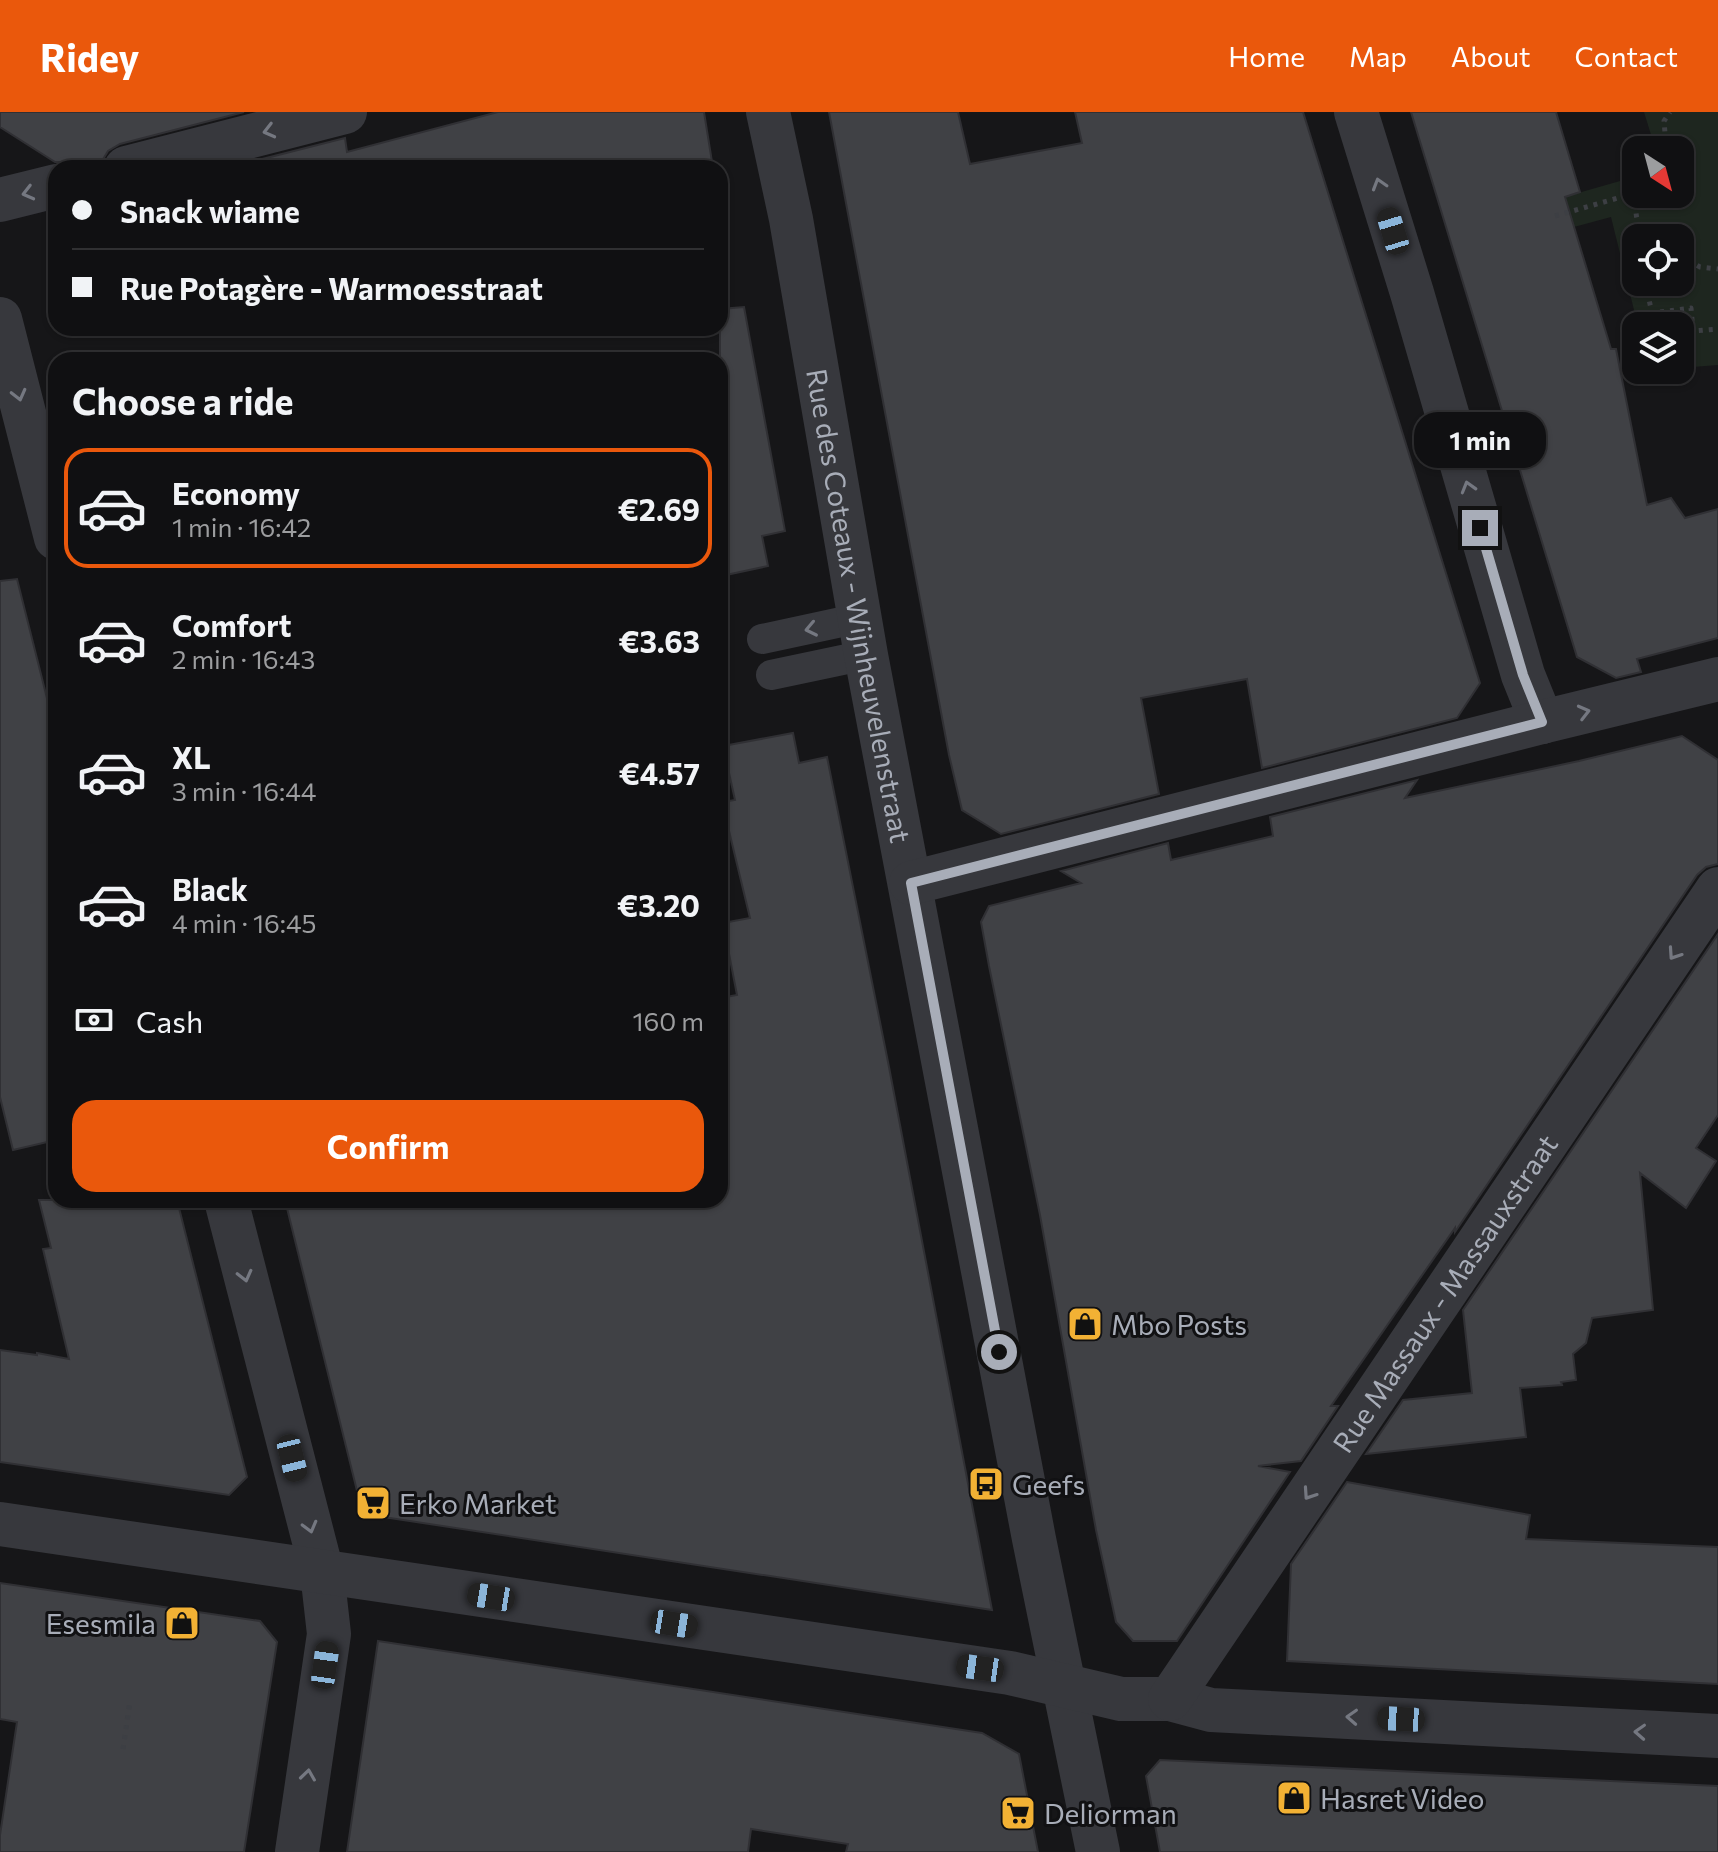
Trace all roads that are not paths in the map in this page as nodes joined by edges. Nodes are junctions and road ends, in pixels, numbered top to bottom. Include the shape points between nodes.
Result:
1 (345, 112) edge
2 (768, 112) edge
3 (1356, 112) edge
4 (157, 160) edge
5 (48, 188) edge
6 (0, 200) edge
7 (0, 319) edge
8 (48, 507) edge
9 (863, 636) junction
10 (762, 639) dead end
11 (771, 675) dead end
12 (1718, 679) edge
13 (1542, 722) junction
14 (911, 883) junction
15 (1718, 889) edge
16 (228, 1208) edge
17 (0, 1524) edge
18 (322, 1572) junction
19 (1064, 1686) junction
20 (1170, 1699) junction
21 (1718, 1736) edge
22 (297, 1852) edge
23 (1098, 1852) edge

1 -> 4 street
2 - 9 street, Rue des Coteaux - Wijnheuvelenstraat
13 -> 3 street via 1523,675
5 -> 6 street
7 -> 8 street
9 -> 10 lane
9 - 11 lane
9 - 14 street, Rue des Coteaux - Wijnheuvelenstraat
13 -> 12 street
13 - 14 street
14 - 19 street, Rue des Coteaux - Wijnheuvelenstraat
15 -> 20 street, Rue Massaux - Massauxstraat
16 -> 18 street
17 - 18 street
18 - 19 street via 1010,1673
22 -> 18 street via 329,1634
19 - 20 street via 1121,1699
19 - 23 street, Rue des Coteaux - Wijnheuvelenstraat
21 -> 20 street via 1211,1710

